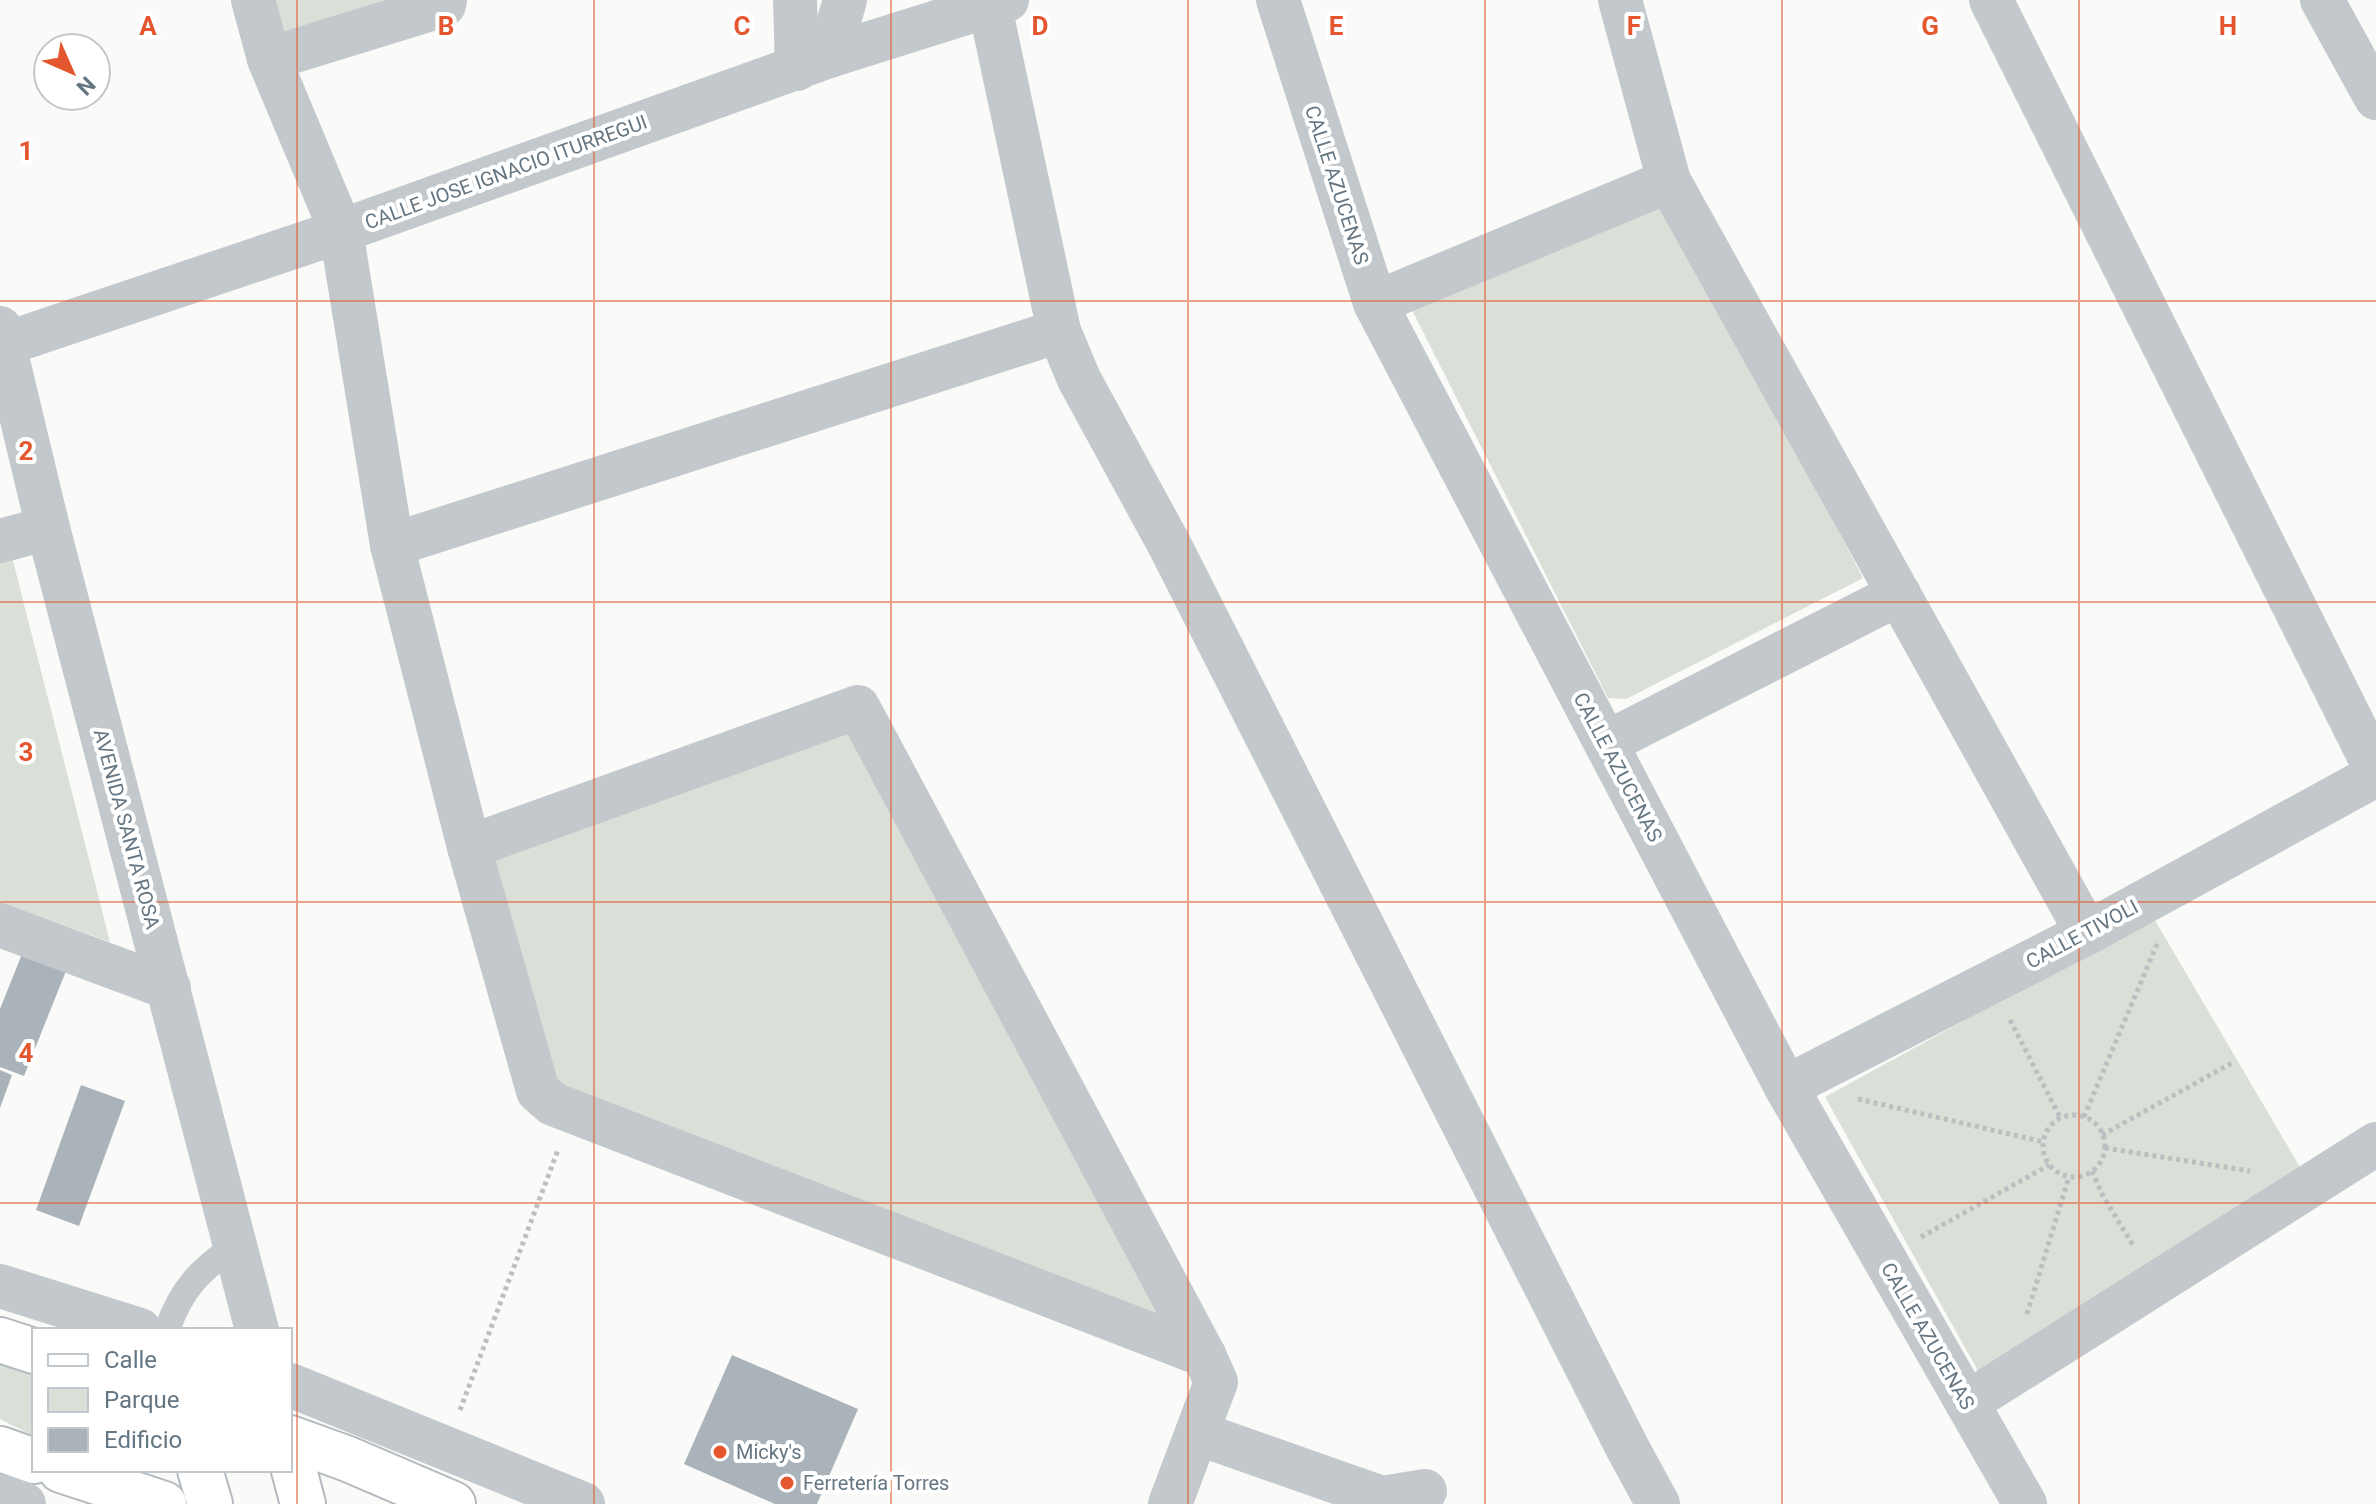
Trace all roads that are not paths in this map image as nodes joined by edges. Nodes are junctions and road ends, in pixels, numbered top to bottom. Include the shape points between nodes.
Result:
1 (253, 0) edge
2 (445, 0) edge
3 (795, 0) edge
4 (845, 0) edge
5 (1278, 0) edge
6 (1620, 0) edge
7 (1991, 0) edge
8 (2322, 0) edge
9 (999, 3) edge
10 (941, 11) edge
11 (269, 59) junction
12 (813, 62) junction
13 (2376, 98) edge
14 (1669, 181) junction
15 (341, 231) junction
16 (1375, 303) junction
17 (1059, 331) junction
18 (2, 336) edge
19 (48, 528) junction
20 (0, 541) edge
21 (392, 545) junction
22 (1899, 594) junction
23 (1606, 743) junction
24 (2376, 772) edge
25 (469, 847) junction
26 (0, 925) edge
27 (2087, 933) junction
28 (169, 988) junction
29 (1786, 1087) junction
30 (2376, 1144) edge
31 (235, 1245) junction
32 (0, 1286) edge
33 (134, 1328) edge
34 (168, 1328) edge
35 (256, 1328) edge
36 (0, 1340) edge
37 (32, 1350) edge
38 (1204, 1355) junction
39 (292, 1386) edge
40 (1967, 1403) junction
41 (1197, 1433) junction
42 (292, 1439) edge
43 (0, 1449) edge
44 (32, 1460) edge
45 (292, 1463) edge
46 (67, 1472) edge
47 (201, 1472) edge
48 (1425, 1491) dead end
49 (0, 1496) edge
50 (24, 1504) edge
51 (164, 1504) edge
52 (210, 1504) edge
53 (303, 1504) edge
54 (453, 1504) edge
55 (583, 1504) edge
56 (1170, 1504) edge
57 (1658, 1504) edge
58 (2025, 1504) edge

1 - 11 street
2 - 11 street via 444,5
3 - 12 street
4 - 12 street
5 - 16 street, CALLE AZUCENAS
6 - 14 street
7 - 24 street
8 - 13 street
9 - 10 street, CALLE JOSE IGNACIO ITURREGUI
9 - 17 street
10 - 12 street, CALLE JOSE IGNACIO ITURREGUI
11 - 15 street
12 - 15 street, CALLE JOSE IGNACIO ITURREGUI
14 - 16 street
14 - 22 street
15 - 18 street, CALLE JOSE IGNACIO ITURREGUI
15 - 21 street
16 - 23 street, CALLE AZUCENAS
17 - 21 street
17 - 57 street via 1079,379 1170,546
18 - 19 street, AVENIDA SANTA ROSA
19 - 20 street
19 - 28 street, AVENIDA SANTA ROSA
21 - 25 street
22 - 23 street
22 - 27 street
23 - 29 street, CALLE AZUCENAS
24 - 27 street, CALLE TIVOLI
25 - 38 street via 538,1091 553,1104
25 - 38 street via 858,707
26 - 28 street
27 - 29 street, CALLE TIVOLI
28 - 31 street, AVENIDA SANTA ROSA
29 - 40 street, CALLE AZUCENAS
30 - 40 street
31 - 34 lane via 195,1277
31 - 35 street, AVENIDA SANTA ROSA
32 - 33 street
36 - 37 main road
38 - 41 street via 1216,1382
39 - 55 street
40 - 58 street, CALLE AZUCENAS
41 - 48 street via 1382,1498
41 - 56 street
42 - 54 main road
43 - 44 main road
45 - 53 main road
46 - 51 main road
47 - 52 main road
49 - 50 street

